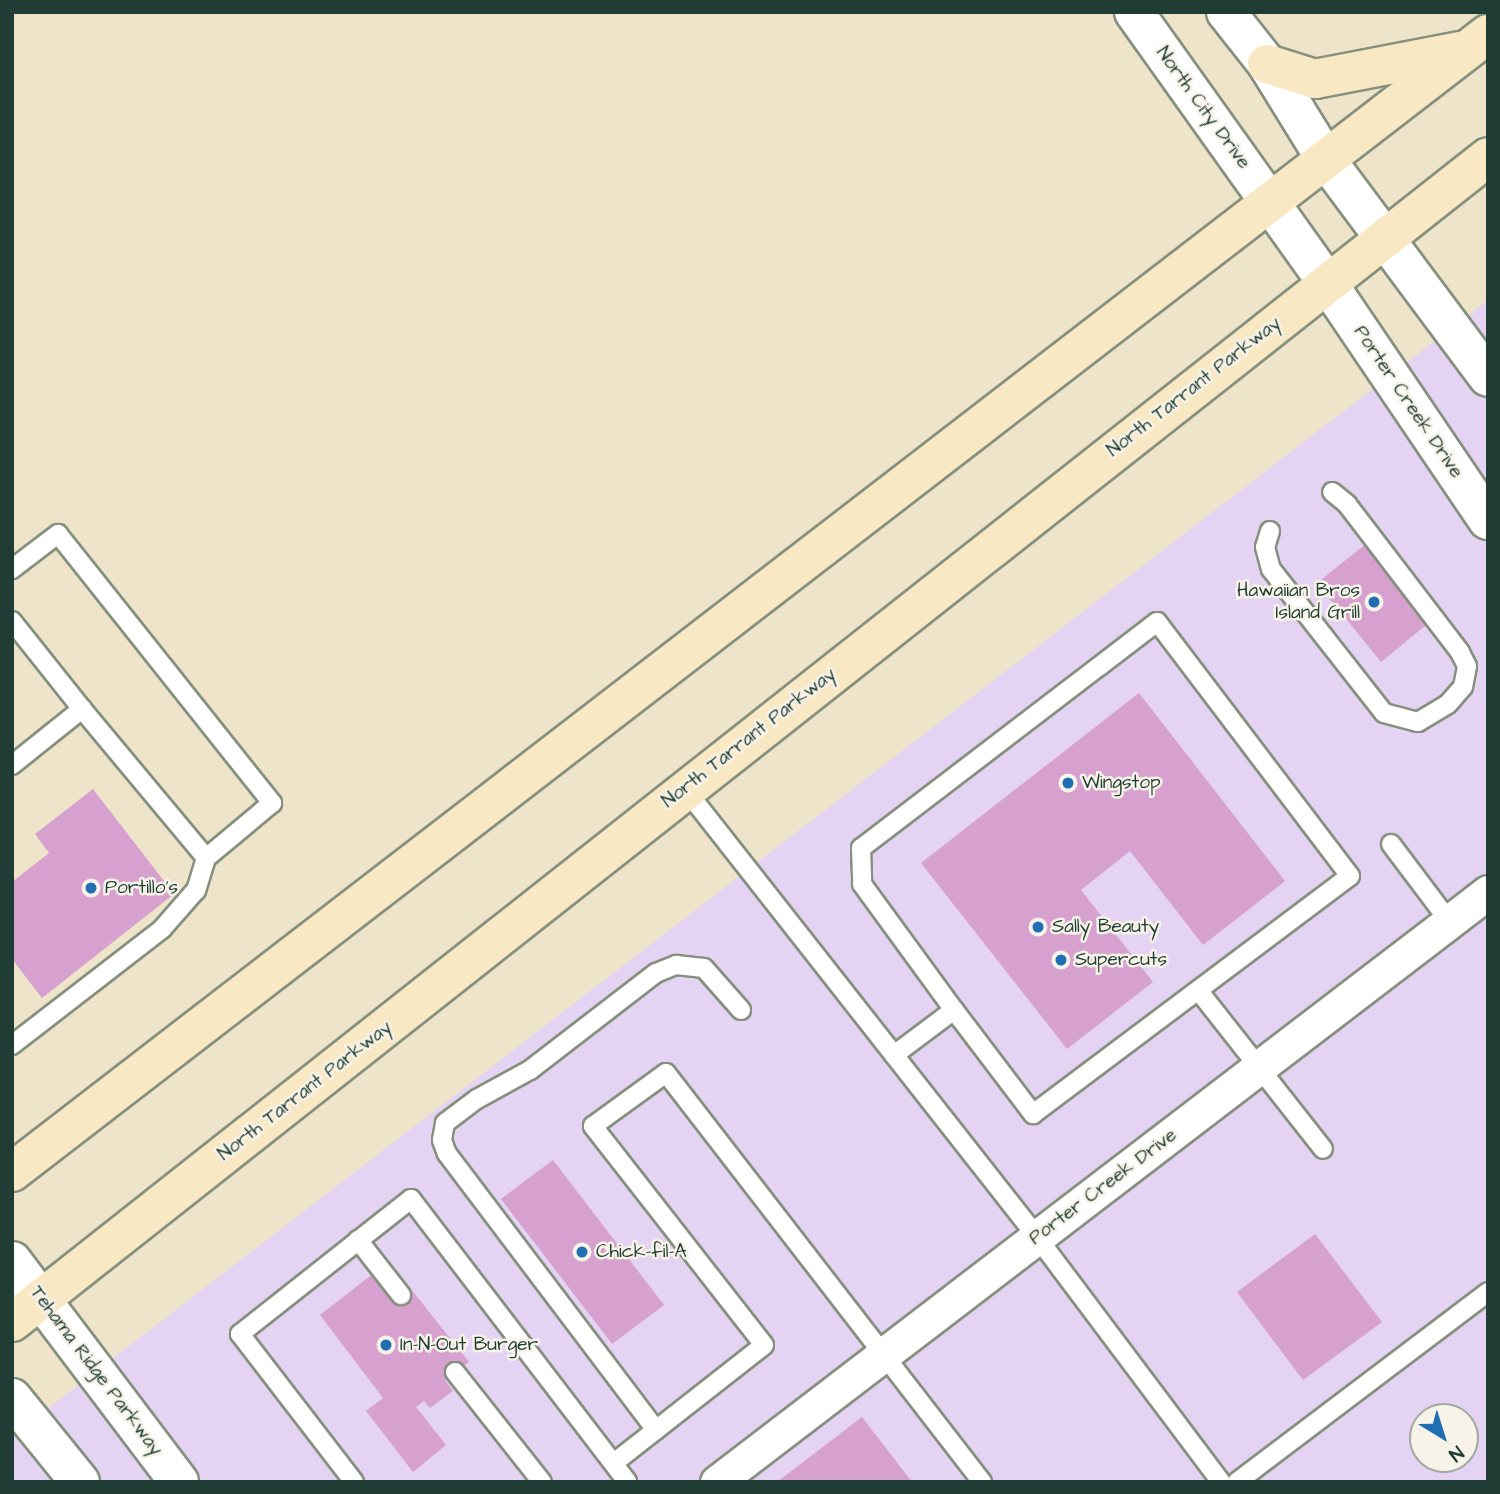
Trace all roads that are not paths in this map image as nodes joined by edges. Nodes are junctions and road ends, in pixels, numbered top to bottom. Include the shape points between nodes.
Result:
1 (1134, 12) edge
2 (1226, 12) edge
3 (1478, 41) edge
4 (1267, 65) junction
5 (1488, 157) edge
6 (1327, 161) junction
7 (1271, 203) junction
8 (1385, 238) junction
9 (1328, 284) junction
10 (1488, 377) edge
11 (1332, 492) dead end
12 (1488, 520) edge
13 (1270, 531) dead end
14 (12, 569) edge
15 (12, 621) edge
16 (82, 709) junction
17 (12, 765) edge
18 (685, 789) junction
19 (1391, 844) dead end
20 (206, 858) junction
21 (1488, 892) edge
22 (1449, 922) junction
23 (1198, 990) junction
24 (741, 1010) dead end
25 (954, 1010) junction
26 (12, 1045) edge
27 (894, 1055) junction
28 (1261, 1066) junction
29 (1323, 1149) dead end
30 (12, 1172) edge
31 (1037, 1237) junction
32 (358, 1240) junction
33 (12, 1261) edge
34 (1488, 1292) edge
35 (401, 1295) dead end
36 (27, 1311) edge
37 (883, 1355) junction
38 (455, 1372) dead end
39 (12, 1398) edge
40 (656, 1430) junction
41 (615, 1462) junction
42 (80, 1482) edge
43 (179, 1482) edge
44 (354, 1482) edge
45 (542, 1482) edge
46 (627, 1482) edge
47 (718, 1482) edge
48 (982, 1482) edge
49 (1221, 1482) edge
50 (1237, 1482) edge

1 - 7 street, North City Drive
2 - 4 street
3 - 4 main road via 1315,79
3 - 6 main road
4 - 6 street
5 - 8 main road, North Tarrant Parkway
6 - 7 main road
6 - 8 street
7 - 9 street, North City Drive
7 - 30 main road
8 - 9 main road, North Tarrant Parkway
8 - 10 street
9 - 12 street, Porter Creek Drive
9 - 18 main road, North Tarrant Parkway
11 - 13 lane via 1347,505 1468,666 1463,687 1448,704 1418,722 1384,713 1271,569 1265,547
14 - 20 lane via 58,534 272,803
15 - 16 lane
16 - 17 lane
16 - 20 lane
18 - 27 lane
18 - 36 main road, North Tarrant Parkway
19 - 22 lane
20 - 26 lane via 196,890 162,929
21 - 22 street, Porter Creek Drive
22 - 28 street, Porter Creek Drive
23 - 25 lane via 1033,1114
23 - 25 lane via 1350,876 1157,621 861,848 862,884
23 - 28 lane
24 - 40 lane via 704,968 676,965 656,974 530,1070 477,1099 445,1124 447,1154
25 - 27 lane
27 - 31 lane
28 - 29 lane
28 - 31 street, Porter Creek Drive
31 - 37 street, Porter Creek Drive
31 - 49 lane
32 - 35 lane
32 - 41 lane via 411,1199
32 - 44 lane via 240,1334
33 - 36 street, Tehama Ridge Parkway
34 - 50 lane
36 - 43 street, Tehama Ridge Parkway
37 - 40 lane via 666,1073 593,1126 764,1345
37 - 47 street, Porter Creek Drive
37 - 48 lane
38 - 45 lane
39 - 42 street
40 - 41 lane
41 - 46 lane

